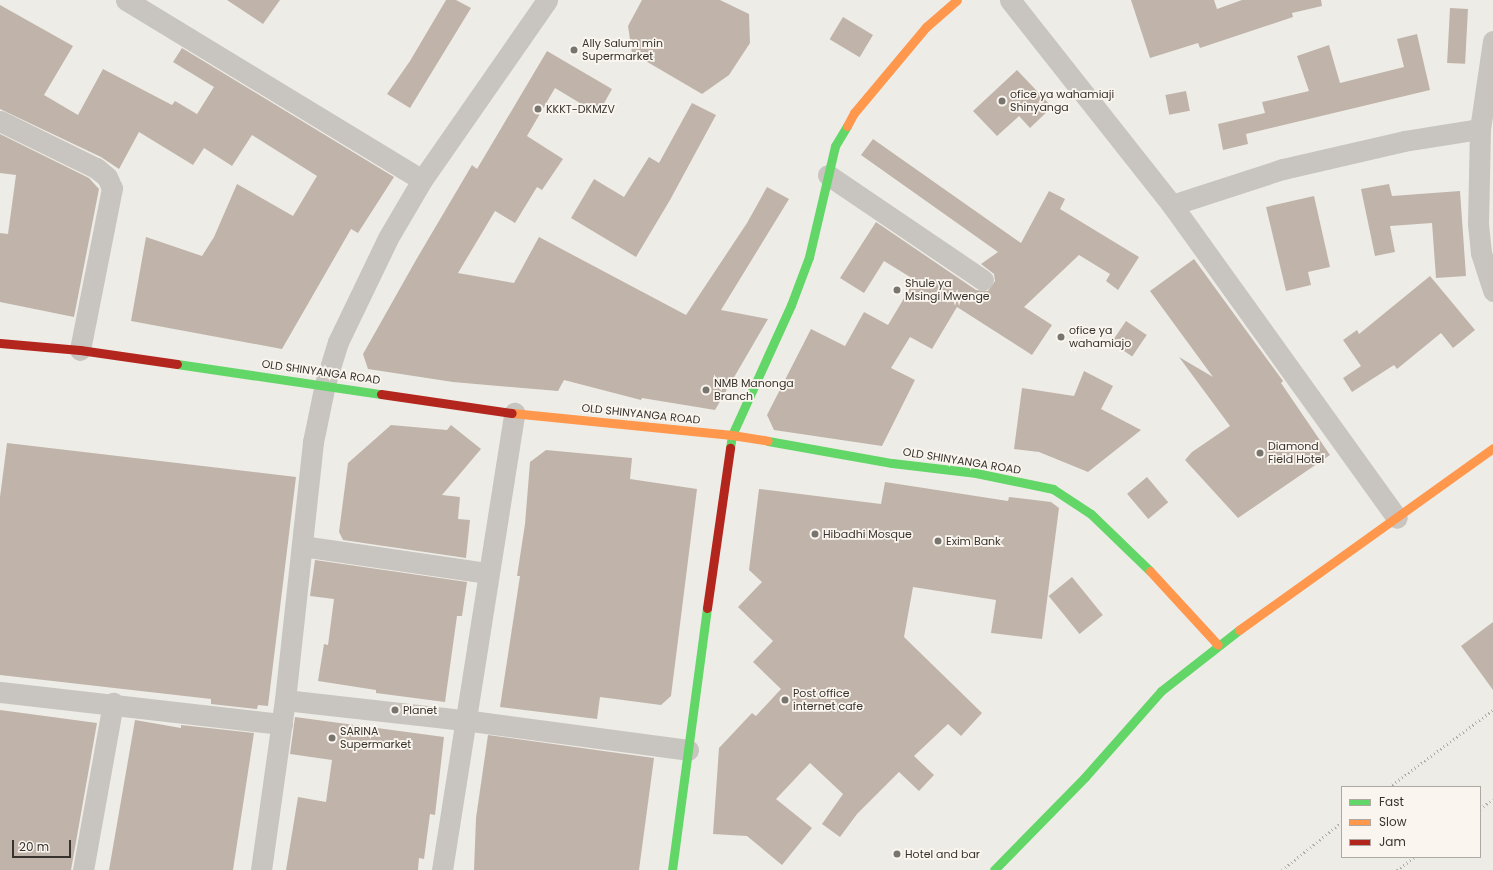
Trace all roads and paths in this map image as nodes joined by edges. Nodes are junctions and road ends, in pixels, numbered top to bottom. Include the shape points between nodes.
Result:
1 (126, 0) edge
2 (547, 0) edge
3 (957, 0) edge
4 (1010, 0) edge
5 (1493, 41) edge
6 (0, 121) edge
7 (1480, 129) junction
8 (828, 175) junction
9 (422, 180) junction
10 (1172, 205) junction
11 (983, 280) dead end
12 (1493, 291) edge
13 (0, 343) edge
14 (80, 350) junction
15 (325, 384) junction
16 (514, 413) junction
17 (732, 435) junction
18 (1493, 448) edge
19 (1397, 518) junction
20 (302, 546) junction
21 (488, 573) junction
22 (1218, 645) junction
23 (0, 692) edge
24 (285, 700) junction
25 (113, 703) junction
26 (464, 720) junction
27 (282, 724) junction
28 (688, 750) junction
29 (83, 870) edge
30 (261, 870) edge
31 (442, 870) edge
32 (672, 870) edge
33 (994, 870) edge

1 - 9 street
2 - 9 street
3 - 8 main road via 926,27 854,113 835,146
4 - 10 street
5 - 7 street
6 - 14 street via 96,168 108,177 112,188
7 - 10 street via 1404,141 1284,169
7 - 12 street via 1478,224 1481,253
8 - 11 street
8 - 17 main road via 809,257 791,305
9 - 15 street via 388,238 338,342
10 - 19 street
13 - 14 main road, OLD SHINYANGA ROAD
14 - 15 main road, OLD SHINYANGA ROAD
15 - 16 main road, OLD SHINYANGA ROAD
15 - 20 street via 313,442
16 - 17 main road, OLD SHINYANGA ROAD
16 - 21 street
17 - 22 main road, OLD SHINYANGA ROAD via 892,463 976,473 1053,489 1097,519 1135,555
17 - 28 main road
18 - 19 main road
19 - 22 main road
20 - 21 street
20 - 24 street
21 - 26 street
22 - 33 main road via 1161,691 1085,777
23 - 25 street
24 - 26 street
24 - 27 street
25 - 27 street
25 - 29 street
26 - 28 street
26 - 31 street
27 - 30 street
28 - 32 main road

